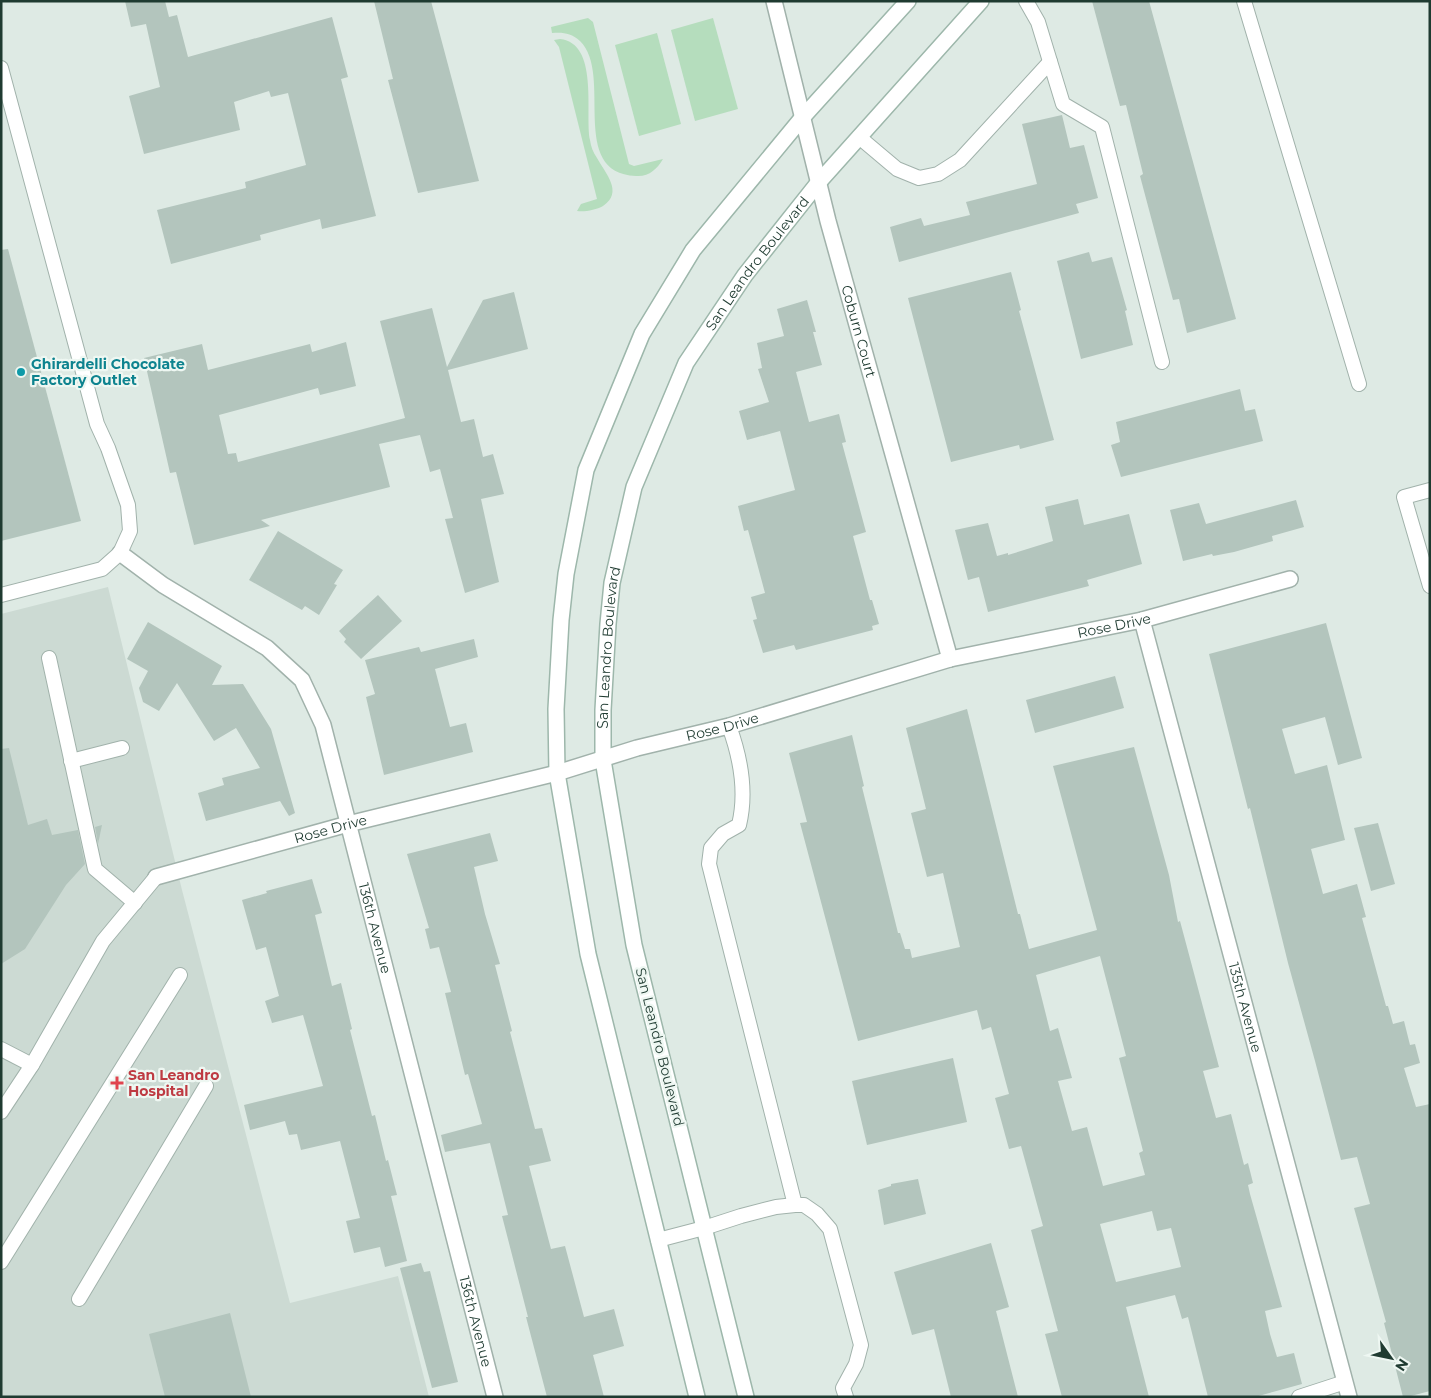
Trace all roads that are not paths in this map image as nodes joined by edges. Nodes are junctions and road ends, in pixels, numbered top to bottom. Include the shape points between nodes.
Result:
1 (774, 1) edge
2 (908, 1) edge
3 (981, 1) edge
4 (1026, 1) edge
5 (1244, 1) edge
6 (1050, 62) junction
7 (1, 68) edge
8 (802, 118) junction
9 (860, 137) junction
10 (818, 183) junction
11 (1162, 362) dead end
12 (1359, 384) dead end
13 (1430, 490) edge
14 (120, 553) junction
15 (1290, 579) dead end
16 (1430, 586) edge
17 (1, 595) edge
18 (1142, 620) junction
19 (49, 658) dead end
20 (950, 659) junction
21 (729, 726) junction
22 (122, 748) dead end
23 (603, 760) junction
24 (71, 761) junction
25 (557, 774) junction
26 (348, 824) junction
27 (156, 877) joint
28 (135, 903) junction
29 (180, 975) dead end
30 (1, 1049) edge
31 (32, 1064) junction
32 (206, 1086) dead end
33 (1, 1112) edge
34 (795, 1205) junction
35 (704, 1228) junction
36 (658, 1240) junction
37 (1, 1262) edge
38 (79, 1299) dead end
39 (1345, 1382) junction
40 (495, 1397) edge
41 (697, 1397) edge
42 (746, 1397) edge
43 (846, 1397) edge
44 (1299, 1397) edge
45 (1349, 1397) edge

1 - 8 street, Coburn Court
2 - 8 street
3 - 9 street, San Leandro Boulevard
4 - 6 lane via 1038,22
5 - 12 lane
6 - 9 lane via 960,160 938,174 919,178 897,169
6 - 11 lane via 1063,104 1102,127
7 - 14 lane via 96,424 128,505 130,531
8 - 10 street, Coburn Court
8 - 25 street via 694,250 642,334 586,470 566,574 561,620 556,708
9 - 10 street, San Leandro Boulevard
10 - 20 street, Coburn Court
10 - 23 street, San Leandro Boulevard via 745,275 686,363 634,487 610,599
13 - 16 lane via 1404,497
14 - 17 lane via 102,569
14 - 26 street, 136th Avenue via 162,585 267,648 302,680 323,725
15 - 18 street, Rose Drive
18 - 20 street, Rose Drive
18 - 39 street, 135th Avenue
19 - 24 lane
20 - 21 street, Rose Drive
21 - 23 street, Rose Drive via 637,748
21 - 34 lane via 738,750 744,807 739,824 723,834 711,848 709,864
22 - 24 lane
23 - 25 street, Rose Drive
23 - 35 street, San Leandro Boulevard via 634,944
24 - 28 lane via 95,869
25 - 26 street, Rose Drive
25 - 36 street via 588,954
26 - 27 street, Rose Drive
26 - 40 street, 136th Avenue
27 - 28 lane
28 - 31 lane via 104,941
29 - 37 lane
30 - 31 lane
31 - 33 lane
32 - 38 lane
34 - 35 lane via 740,1216
34 - 43 lane via 804,1205 817,1214 830,1229 835,1247 861,1345 856,1364 843,1388
35 - 36 lane
35 - 42 street, San Leandro Boulevard
36 - 41 street
39 - 44 lane
39 - 45 street, 135th Avenue

